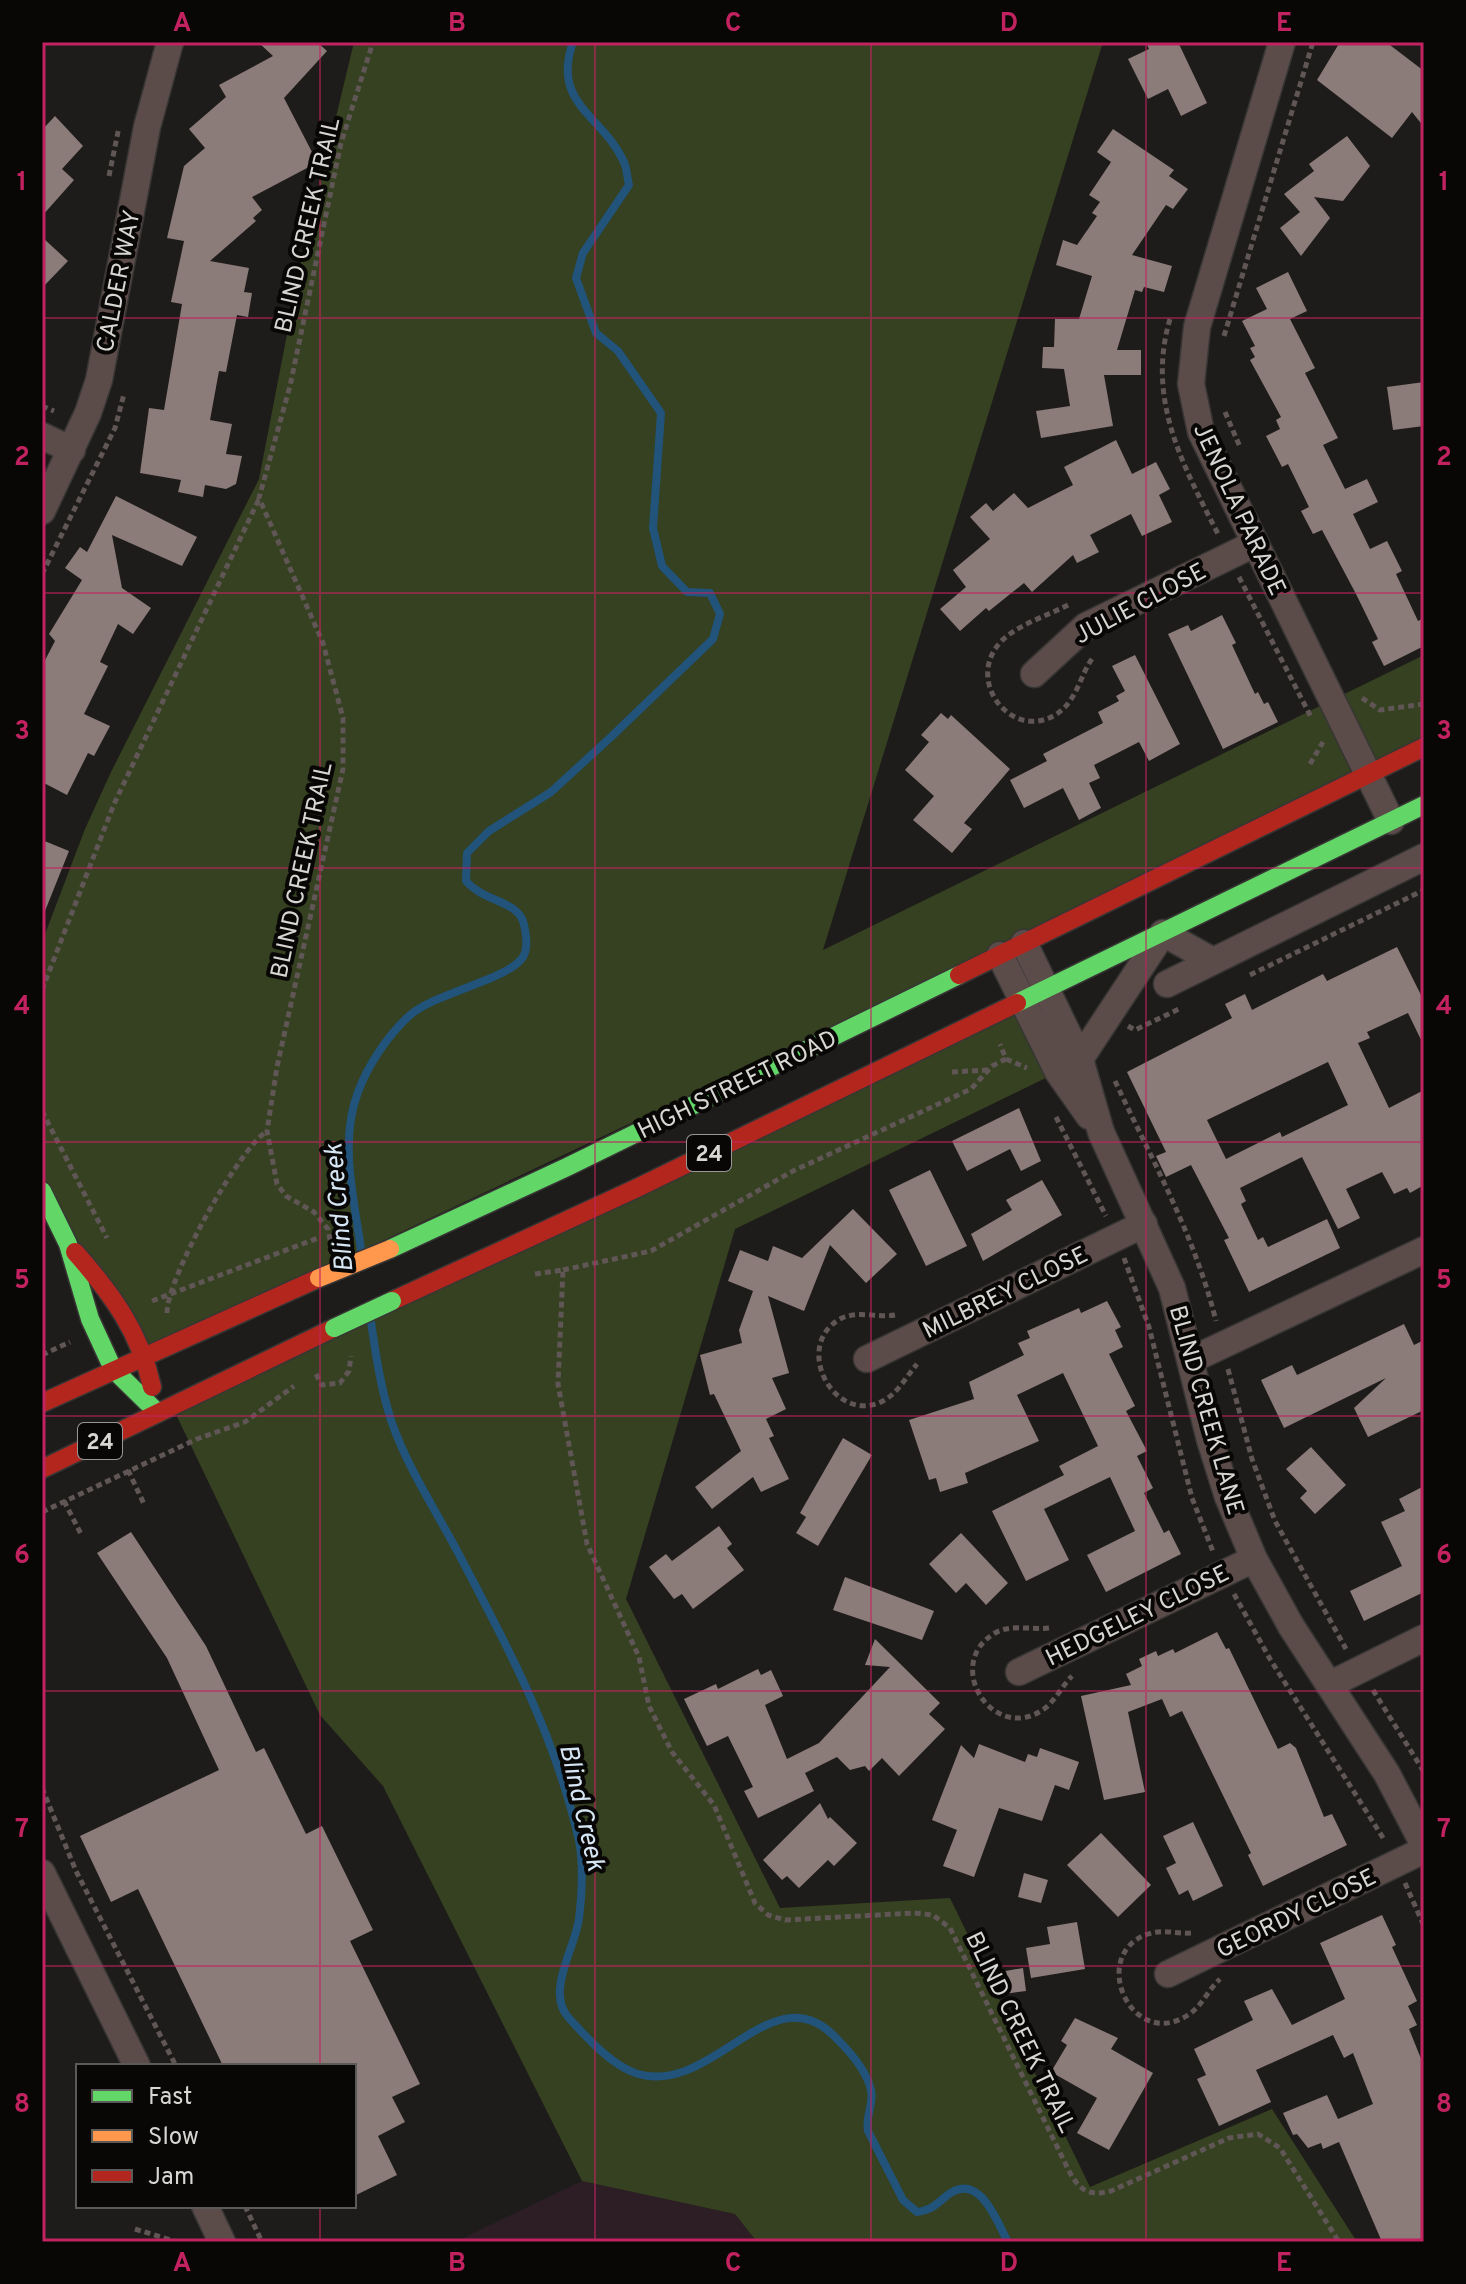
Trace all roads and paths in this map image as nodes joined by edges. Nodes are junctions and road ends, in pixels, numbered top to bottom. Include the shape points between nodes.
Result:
1 (170, 42) edge
2 (373, 42) edge
3 (1282, 42) edge
4 (1313, 42) edge
5 (1223, 340) dead end
6 (1223, 406) dead end
7 (42, 436) edge
8 (72, 450) junction
9 (1242, 452) dead end
10 (259, 498) junction
11 (42, 511) edge
12 (1254, 544) junction
13 (1235, 570) dead end
14 (1034, 674) dead end
15 (1355, 684) dead end
16 (1361, 697) junction
17 (1351, 703) dead end
18 (1424, 704) edge
19 (1315, 719) dead end
20 (1424, 747) edge
21 (1369, 774) junction
22 (1424, 805) edge
23 (1391, 821) junction
24 (1424, 857) edge
25 (1163, 933) junction
26 (1024, 943) junction
27 (1000, 955) junction
28 (1213, 961) junction
29 (1167, 984) dead end
30 (1047, 989) junction
31 (42, 990) edge
32 (1023, 1001) junction
33 (1135, 1030) dead end
34 (1126, 1035) dead end
35 (996, 1037) dead end
36 (1006, 1059) junction
37 (1080, 1059) junction
38 (1110, 1069) dead end
39 (1036, 1077) dead end
40 (42, 1111) edge
41 (1054, 1112) dead end
42 (267, 1131) junction
43 (1101, 1132) junction
44 (42, 1191) edge
45 (1110, 1224) dead end
46 (1144, 1224) junction
47 (328, 1229) dead end
48 (318, 1238) dead end
49 (68, 1244) junction
50 (113, 1246) dead end
51 (1424, 1250) edge
52 (1123, 1253) dead end
53 (563, 1270) junction
54 (523, 1277) dead end
55 (145, 1292) dead end
56 (167, 1297) junction
57 (167, 1322) dead end
58 (1218, 1326) dead end
59 (72, 1342) dead end
60 (351, 1348) dead end
61 (146, 1353) junction
62 (42, 1355) edge
63 (867, 1359) dead end
64 (1191, 1360) junction
65 (1226, 1360) dead end
66 (319, 1366) dead end
67 (113, 1369) junction
68 (316, 1373) junction
69 (308, 1378) dead end
70 (300, 1382) dead end
71 (42, 1403) edge
72 (158, 1413) junction
73 (42, 1469) edge
74 (128, 1470) junction
75 (64, 1501) junction
76 (144, 1504) dead end
77 (42, 1512) edge
78 (81, 1534) dead end
79 (1254, 1559) junction
80 (1217, 1560) dead end
81 (1230, 1586) dead end
82 (1424, 1638) edge
83 (1351, 1657) dead end
84 (1019, 1672) dead end
85 (1368, 1683) dead end
86 (1329, 1685) junction
87 (1424, 1772) edge
88 (42, 1788) edge
89 (1389, 1848) dead end
90 (1424, 1848) edge
91 (42, 1873) edge
92 (1404, 1879) dead end
93 (1424, 1926) edge
94 (1168, 1974) dead end
95 (136, 2064) edge
96 (175, 2064) edge
97 (206, 2208) edge
98 (246, 2208) edge
99 (135, 2229) dead end
100 (177, 2242) edge
101 (222, 2242) edge
102 (262, 2242) edge
103 (1339, 2242) edge

1 - 8 street, CALDER WAY via 147,127 99,380
2 - 10 path, BLIND CREEK TRAIL via 341,143 290,386
3 - 12 street, JENOLA PARADE via 1202,308 1191,366 1201,432
4 - 5 path
6 - 9 path
7 - 8 street
8 - 11 street, CALDER WAY
10 - 31 path via 119,791
10 - 42 path, BLIND CREEK TRAIL via 323,643 337,688 345,746
12 - 14 street, JULIE CLOSE via 1086,626
12 - 21 street, JENOLA PARADE
13 - 19 path via 1305,711
15 - 16 path
16 - 17 path
16 - 18 path via 1380,710
20 - 21 main road, HIGH STREET ROAD / 24
21 - 23 street, JENOLA PARADE
21 - 26 main road, HIGH STREET ROAD / 24
22 - 23 main road, HIGH STREET ROAD / 24
23 - 25 main road, HIGH STREET ROAD / 24
24 - 28 street
25 - 28 street
25 - 30 main road, HIGH STREET ROAD / 24
25 - 37 street
26 - 27 main road, HIGH STREET ROAD / 24
26 - 30 street, BLIND CREEK LANE
27 - 32 street, BLIND CREEK LANE
27 - 61 main road, HIGH STREET ROAD / 24, bridge via 567,1167
28 - 29 street
30 - 32 main road, HIGH STREET ROAD / 24
30 - 37 street, BLIND CREEK LANE
32 - 43 street, BLIND CREEK LANE via 1058,1072
32 - 72 main road, HIGH STREET ROAD / 24, bridge
33 - 34 path
35 - 36 path
36 - 39 path
36 - 53 path via 971,1089 793,1171 662,1246
37 - 43 street, BLIND CREEK LANE
38 - 58 path via 1183,1222
40 - 50 path
41 - 45 path
42 - 47 path, BLIND CREEK TRAIL via 277,1184
42 - 56 path via 248,1151
43 - 46 street, BLIND CREEK LANE
44 - 49 main road
46 - 63 street, MILBREY CLOSE
46 - 64 street, BLIND CREEK LANE via 1172,1288
48 - 56 path
49 - 61 main road via 122,1306
49 - 67 main road via 90,1319
51 - 64 street
52 - 80 path via 1149,1327 1192,1498
53 - 54 path
53 - 103 path, BLIND CREEK TRAIL via 558,1384 584,1531 643,1672 649,1706 667,1746 714,1805 750,1894 768,1915 785,1920 924,1913 950,1928 1084,2192 1111,2191 1229,2138 1258,2134 1280,2148
55 - 56 path via 153,1303
56 - 57 path
59 - 62 path
60 - 68 path via 349,1371 340,1383 322,1385
61 - 67 main road, HIGH STREET ROAD / 24
61 - 72 main road
64 - 79 street, BLIND CREEK LANE via 1218,1465
65 - 83 path via 1275,1521
66 - 68 path
67 - 71 main road, HIGH STREET ROAD / 24
67 - 72 main road
68 - 69 path
70 - 74 path via 245,1422
72 - 73 main road, HIGH STREET ROAD / 24
74 - 75 path
74 - 76 path
75 - 77 path
75 - 78 path
79 - 84 street, HEDGELEY CLOSE
79 - 86 street, BLIND CREEK LANE
81 - 89 path
82 - 86 street
85 - 87 path
86 - 90 street, BLIND CREEK LANE via 1387,1774
88 - 96 path via 76,1871
90 - 94 street, GEORDY CLOSE
91 - 95 street
92 - 93 path
97 - 101 street
98 - 102 path
99 - 100 path

